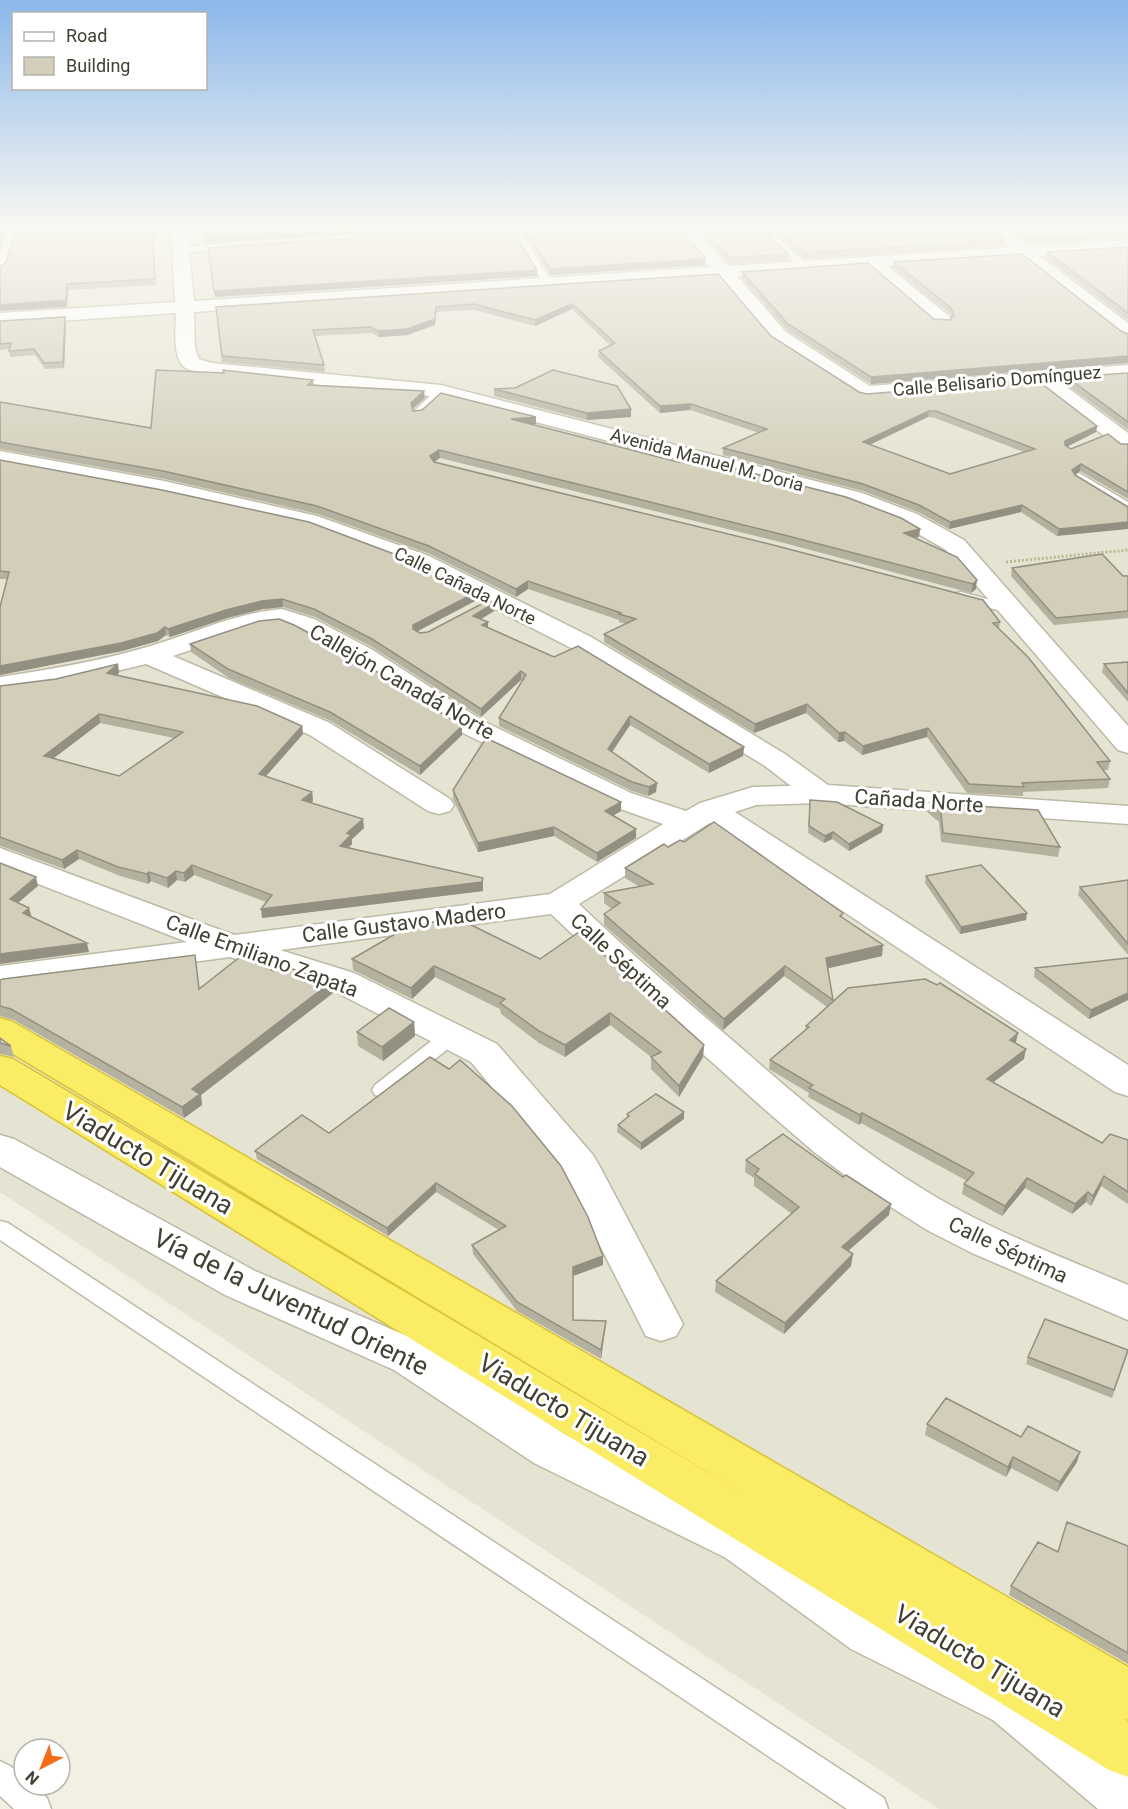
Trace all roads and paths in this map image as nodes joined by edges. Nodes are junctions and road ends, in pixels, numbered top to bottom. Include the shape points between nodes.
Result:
1 (111, 312) edge
2 (185, 312) edge
3 (758, 312) edge
4 (933, 312) edge
5 (1102, 312) edge
6 (0, 319) edge
7 (942, 320) edge
8 (1128, 332) edge
9 (1128, 371) edge
10 (1041, 378) junction
11 (441, 390) junction
12 (417, 414) edge
13 (1128, 443) edge
14 (0, 458) edge
15 (1079, 477) edge
16 (1128, 508) edge
17 (1128, 550) edge
18 (974, 566) junction
19 (943, 591) edge
20 (1012, 610) junction
21 (148, 655) junction
22 (0, 685) edge
23 (1128, 744) edge
24 (820, 794) junction
25 (439, 805) dead end
26 (1128, 815) edge
27 (700, 816) junction
28 (0, 858) edge
29 (559, 903) junction
30 (230, 946) junction
31 (0, 977) edge
32 (0, 1030) edge
33 (451, 1036) junction
34 (0, 1068) edge
35 (1128, 1083) edge
36 (382, 1090) edge
37 (0, 1149) edge
38 (0, 1229) edge
39 (1128, 1303) edge
40 (661, 1323) dead end
41 (1128, 1695) edge
42 (1128, 1751) edge
43 (0, 1776) edge
44 (1128, 1799) edge
45 (36, 1809) edge
46 (873, 1809) edge

1 - 6 street
2 - 11 street, Avenida Manuel M. Doria via 185,348 191,363 210,369
3 - 10 street, Calle Belisario Domínguez via 796,349 866,392
4 - 7 street
5 - 8 street
9 - 10 street, Calle Belisario Domínguez
10 - 13 street via 1104,433
11 - 12 lane
11 - 18 street, Avenida Manuel M. Doria via 854,498 909,519 955,545
14 - 24 street, Calle Cañada Norte via 164,488 317,523 420,561 483,604 582,644 765,753
15 - 16 lane
17 - 18 path
18 - 20 street, Avenida Manuel M. Doria
19 - 20 lane
20 - 23 street, Avenida Manuel M. Doria
21 - 22 street, Callejón Canadá Norte via 57,677
21 - 25 street via 320,729
21 - 27 street, Callejón Canadá Norte via 256,618 282,617 361,655 473,727 621,799
24 - 26 street, Cañada Norte
24 - 27 street, Cañada Norte via 753,796
27 - 29 street, Calle Séptima
27 - 35 street
28 - 30 street, Calle Emiliano Zapata
29 - 30 street, Calle Gustavo Madero
29 - 39 street, Calle Séptima via 746,1073 879,1181 941,1219
30 - 31 street, Calle Gustavo Madero
30 - 33 street, Calle Emiliano Zapata via 342,981
32 - 41 highway, Viaducto Tijuana
33 - 36 lane
33 - 40 street, Calle Emiliano Zapata via 484,1053 579,1165
34 - 42 highway, Viaducto Tijuana
37 - 44 street, Vía de la Juventud Oriente via 240,1283 410,1357 550,1449 743,1543 869,1632 1012,1702
38 - 46 lane
43 - 45 lane

